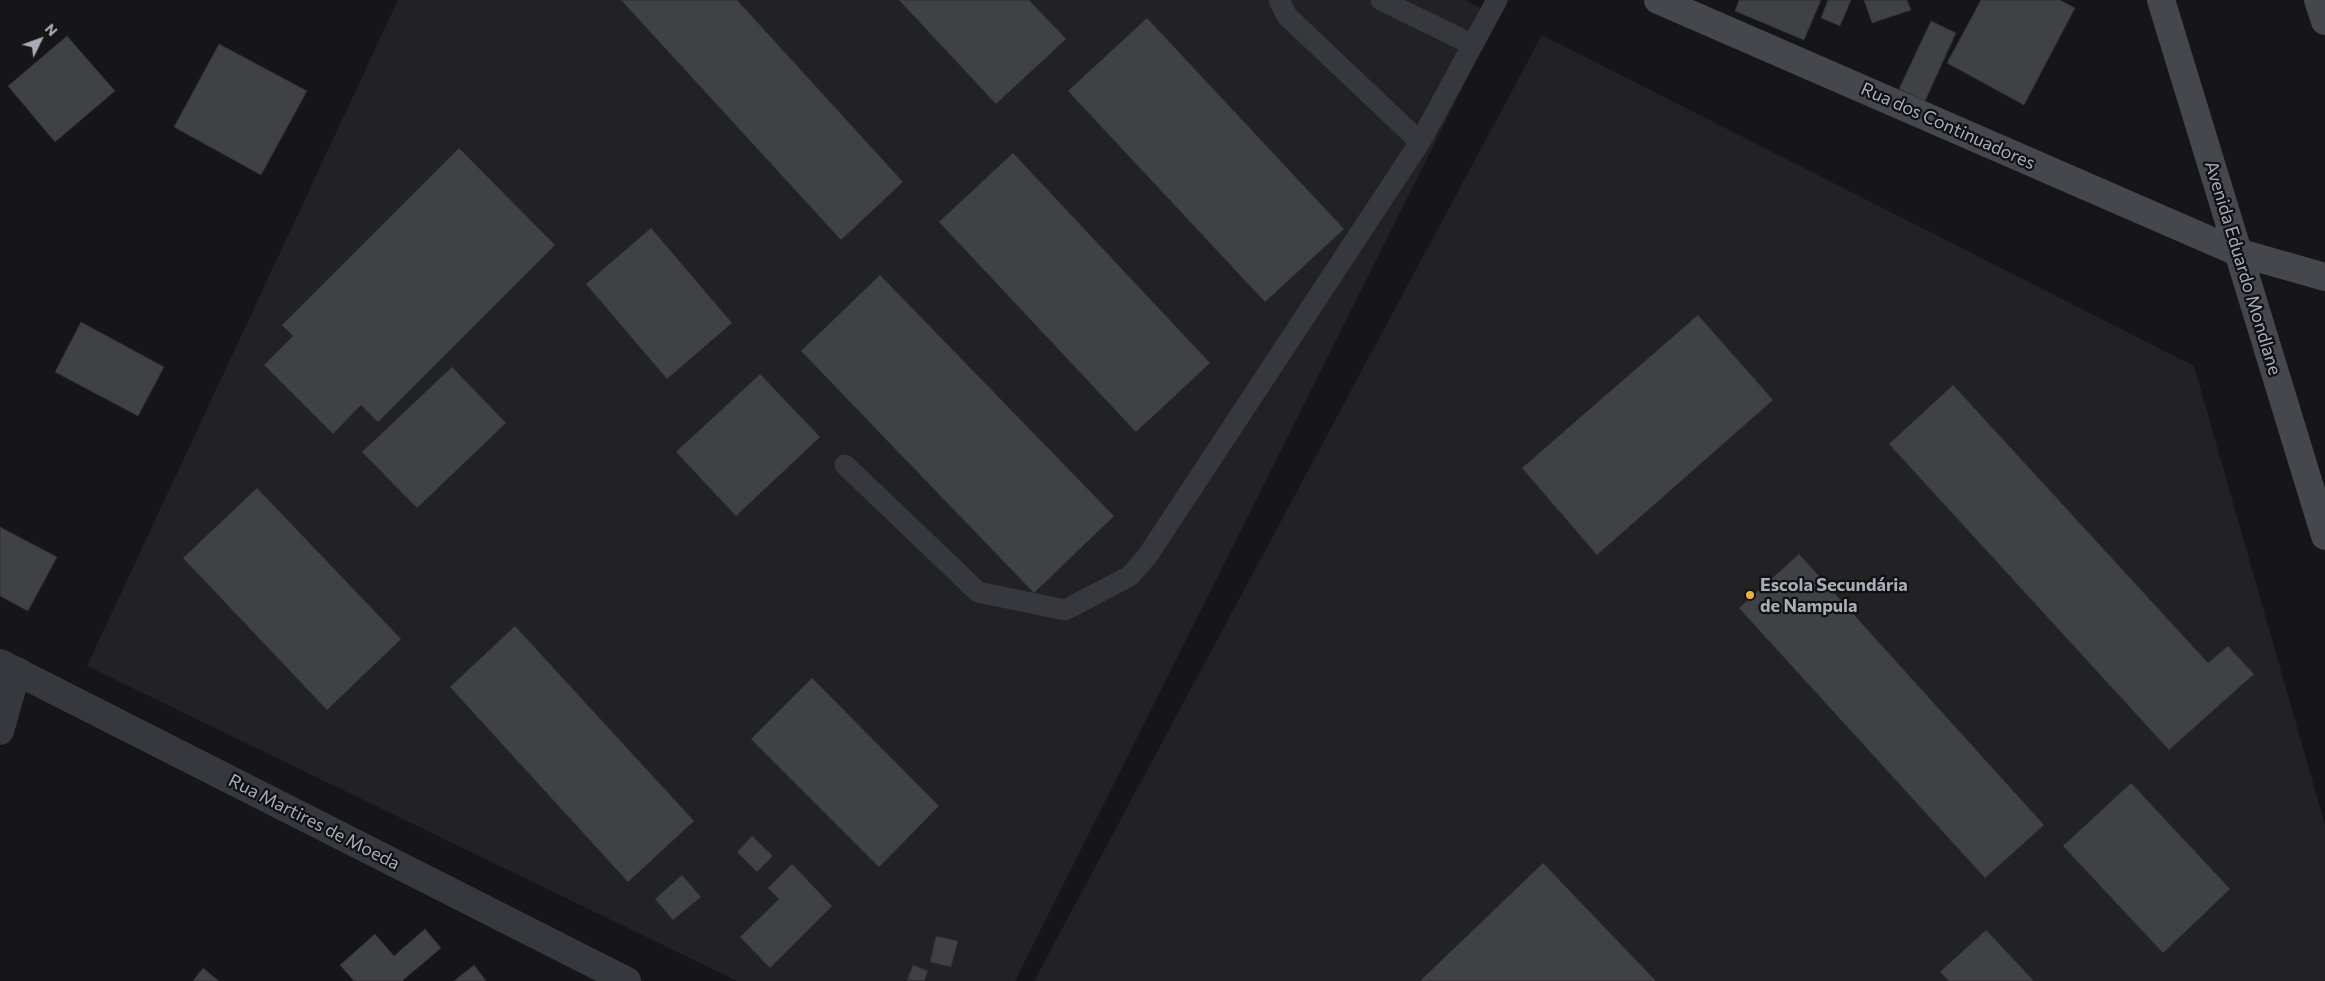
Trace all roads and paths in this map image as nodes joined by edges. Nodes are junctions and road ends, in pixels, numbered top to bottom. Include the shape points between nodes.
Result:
1 (1279, 0) edge
2 (1381, 0) edge
3 (1497, 0) edge
4 (1658, 0) edge
5 (2161, 0) edge
6 (2318, 0) edge
7 (2325, 21) edge
8 (1471, 44) junction
9 (1420, 142) junction
10 (2238, 252) junction
11 (2325, 277) edge
12 (845, 465) dead end
13 (2325, 536) edge
14 (9, 667) edge
15 (0, 731) edge
16 (627, 981) edge

1 - 9 lane via 1287,16
2 - 8 lane
3 - 8 lane
4 - 10 street, Rua dos Continuadores
5 - 10 street, Avenida Eduardo Mondlane
6 - 7 street
8 - 9 lane
9 - 12 lane via 1148,554 1130,576 1106,590 1066,610 978,592
10 - 11 street, Rua dos Continuadores
10 - 13 street, Avenida Eduardo Mondlane
14 - 15 street
14 - 16 street, Rua Martires de Moeda

